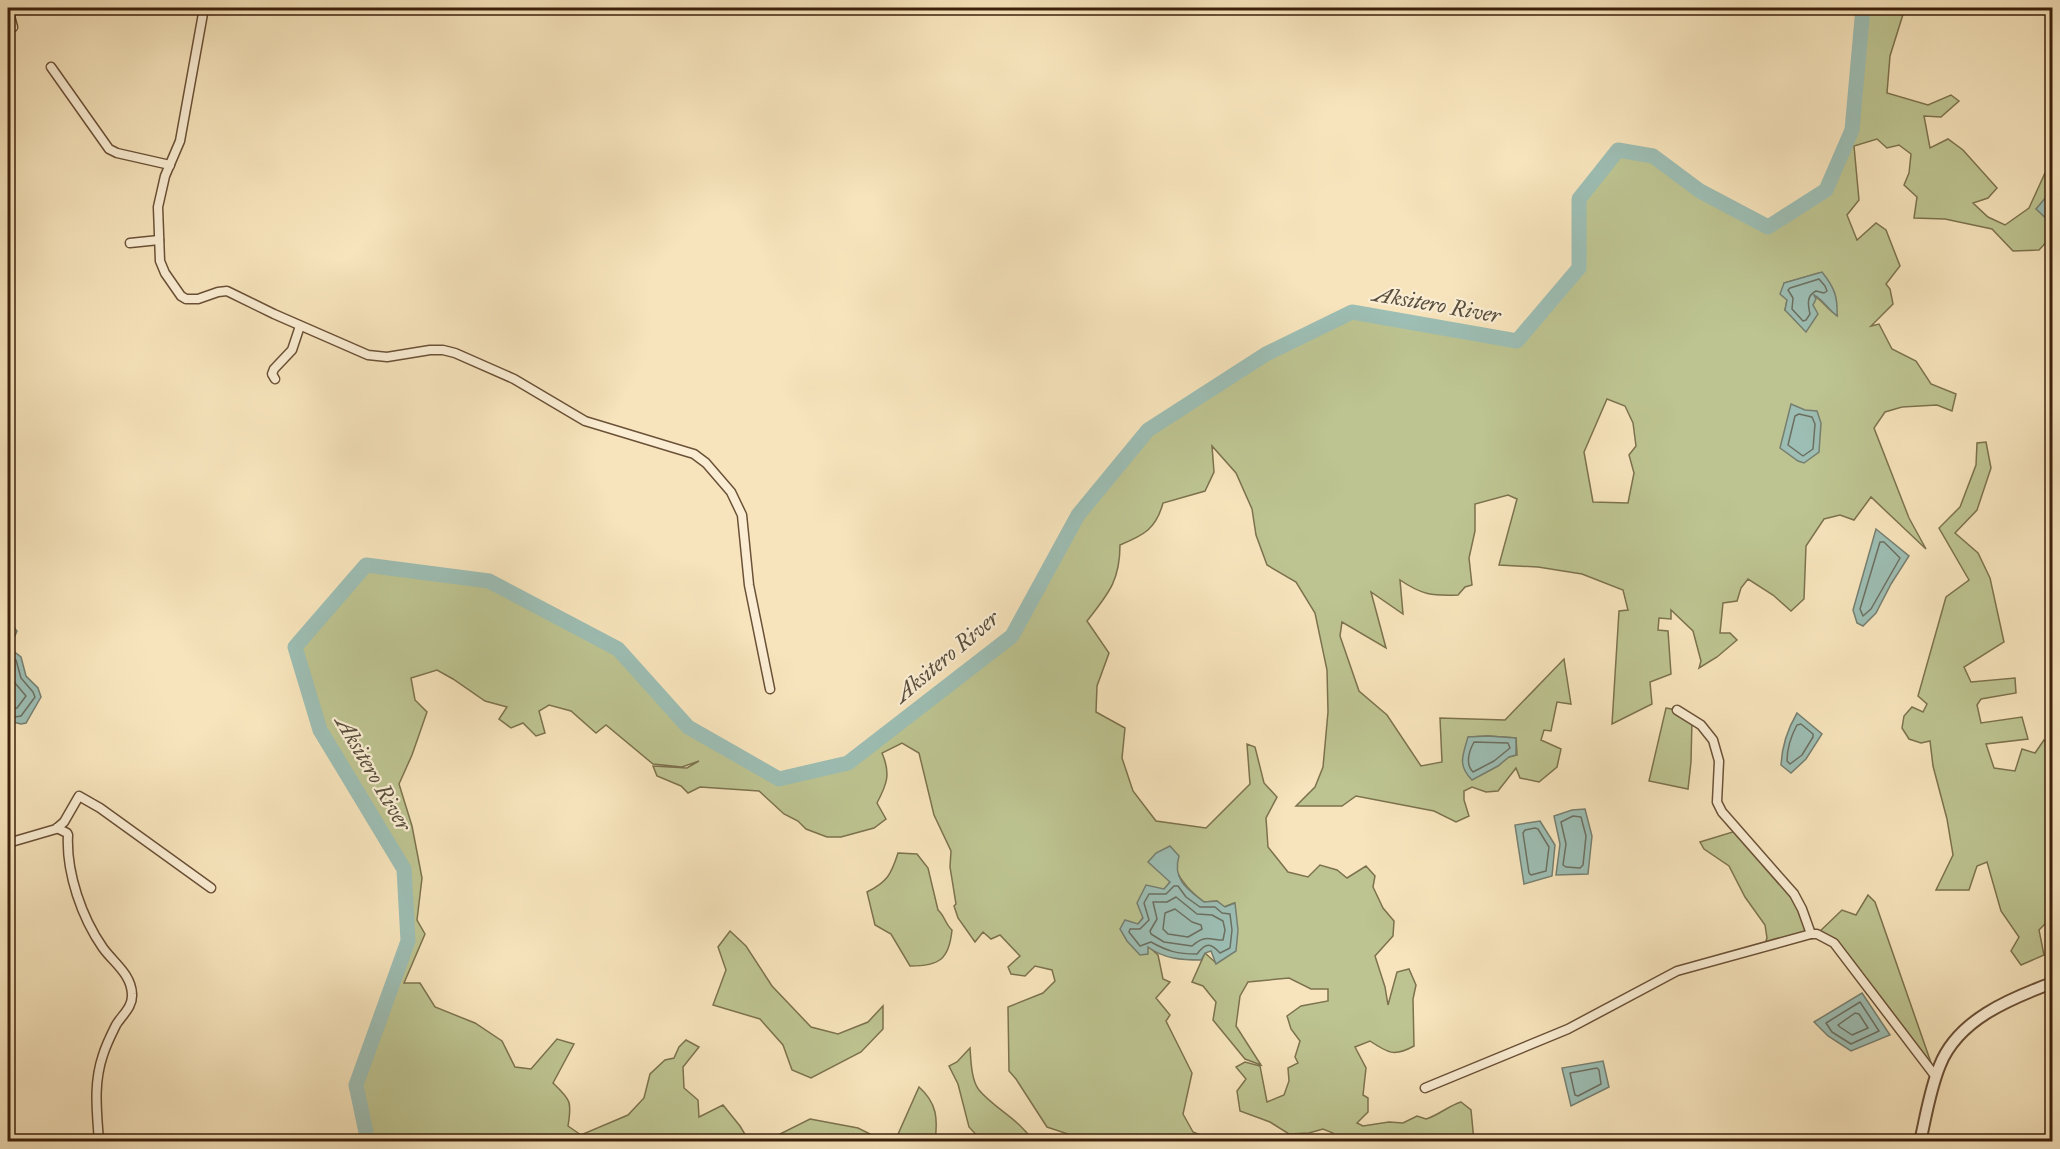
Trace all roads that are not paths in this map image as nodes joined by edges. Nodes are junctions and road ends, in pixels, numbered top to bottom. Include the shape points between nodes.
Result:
1 (204, 8) edge
2 (8, 9) edge
3 (13, 27) dead end
4 (51, 67) dead end
5 (170, 165) junction
6 (159, 240) junction
7 (130, 243) dead end
8 (300, 326) junction
9 (275, 379) dead end
10 (770, 689) dead end
11 (1677, 710) dead end
12 (57, 828) junction
13 (8, 843) edge
14 (211, 888) dead end
15 (1811, 934) junction
16 (2052, 984) edge
17 (1936, 1077) junction
18 (1425, 1088) dead end
19 (99, 1142) edge
20 (1920, 1142) edge

1 - 5 street via 180,141
2 - 3 street
4 - 5 street via 109,149
5 - 6 street via 158,207
6 - 7 street
6 - 8 street via 160,261 181,296 198,299 226,291
8 - 9 street via 292,350 274,369
8 - 10 street via 368,355 387,357 443,350 455,353 514,379 585,421 699,457 724,484 742,515 749,585
11 - 15 street via 1701,725 1713,740 1719,761 1719,807 1794,894
12 - 13 street
12 - 14 street via 76,798 82,797
12 - 19 street via 68,835 74,881 93,932 127,977 132,991 132,1003 113,1030 98,1074
15 - 17 street via 1834,943
15 - 18 street via 1686,968 1568,1029
16 - 17 street via 1999,1007 1962,1031
17 - 20 street

